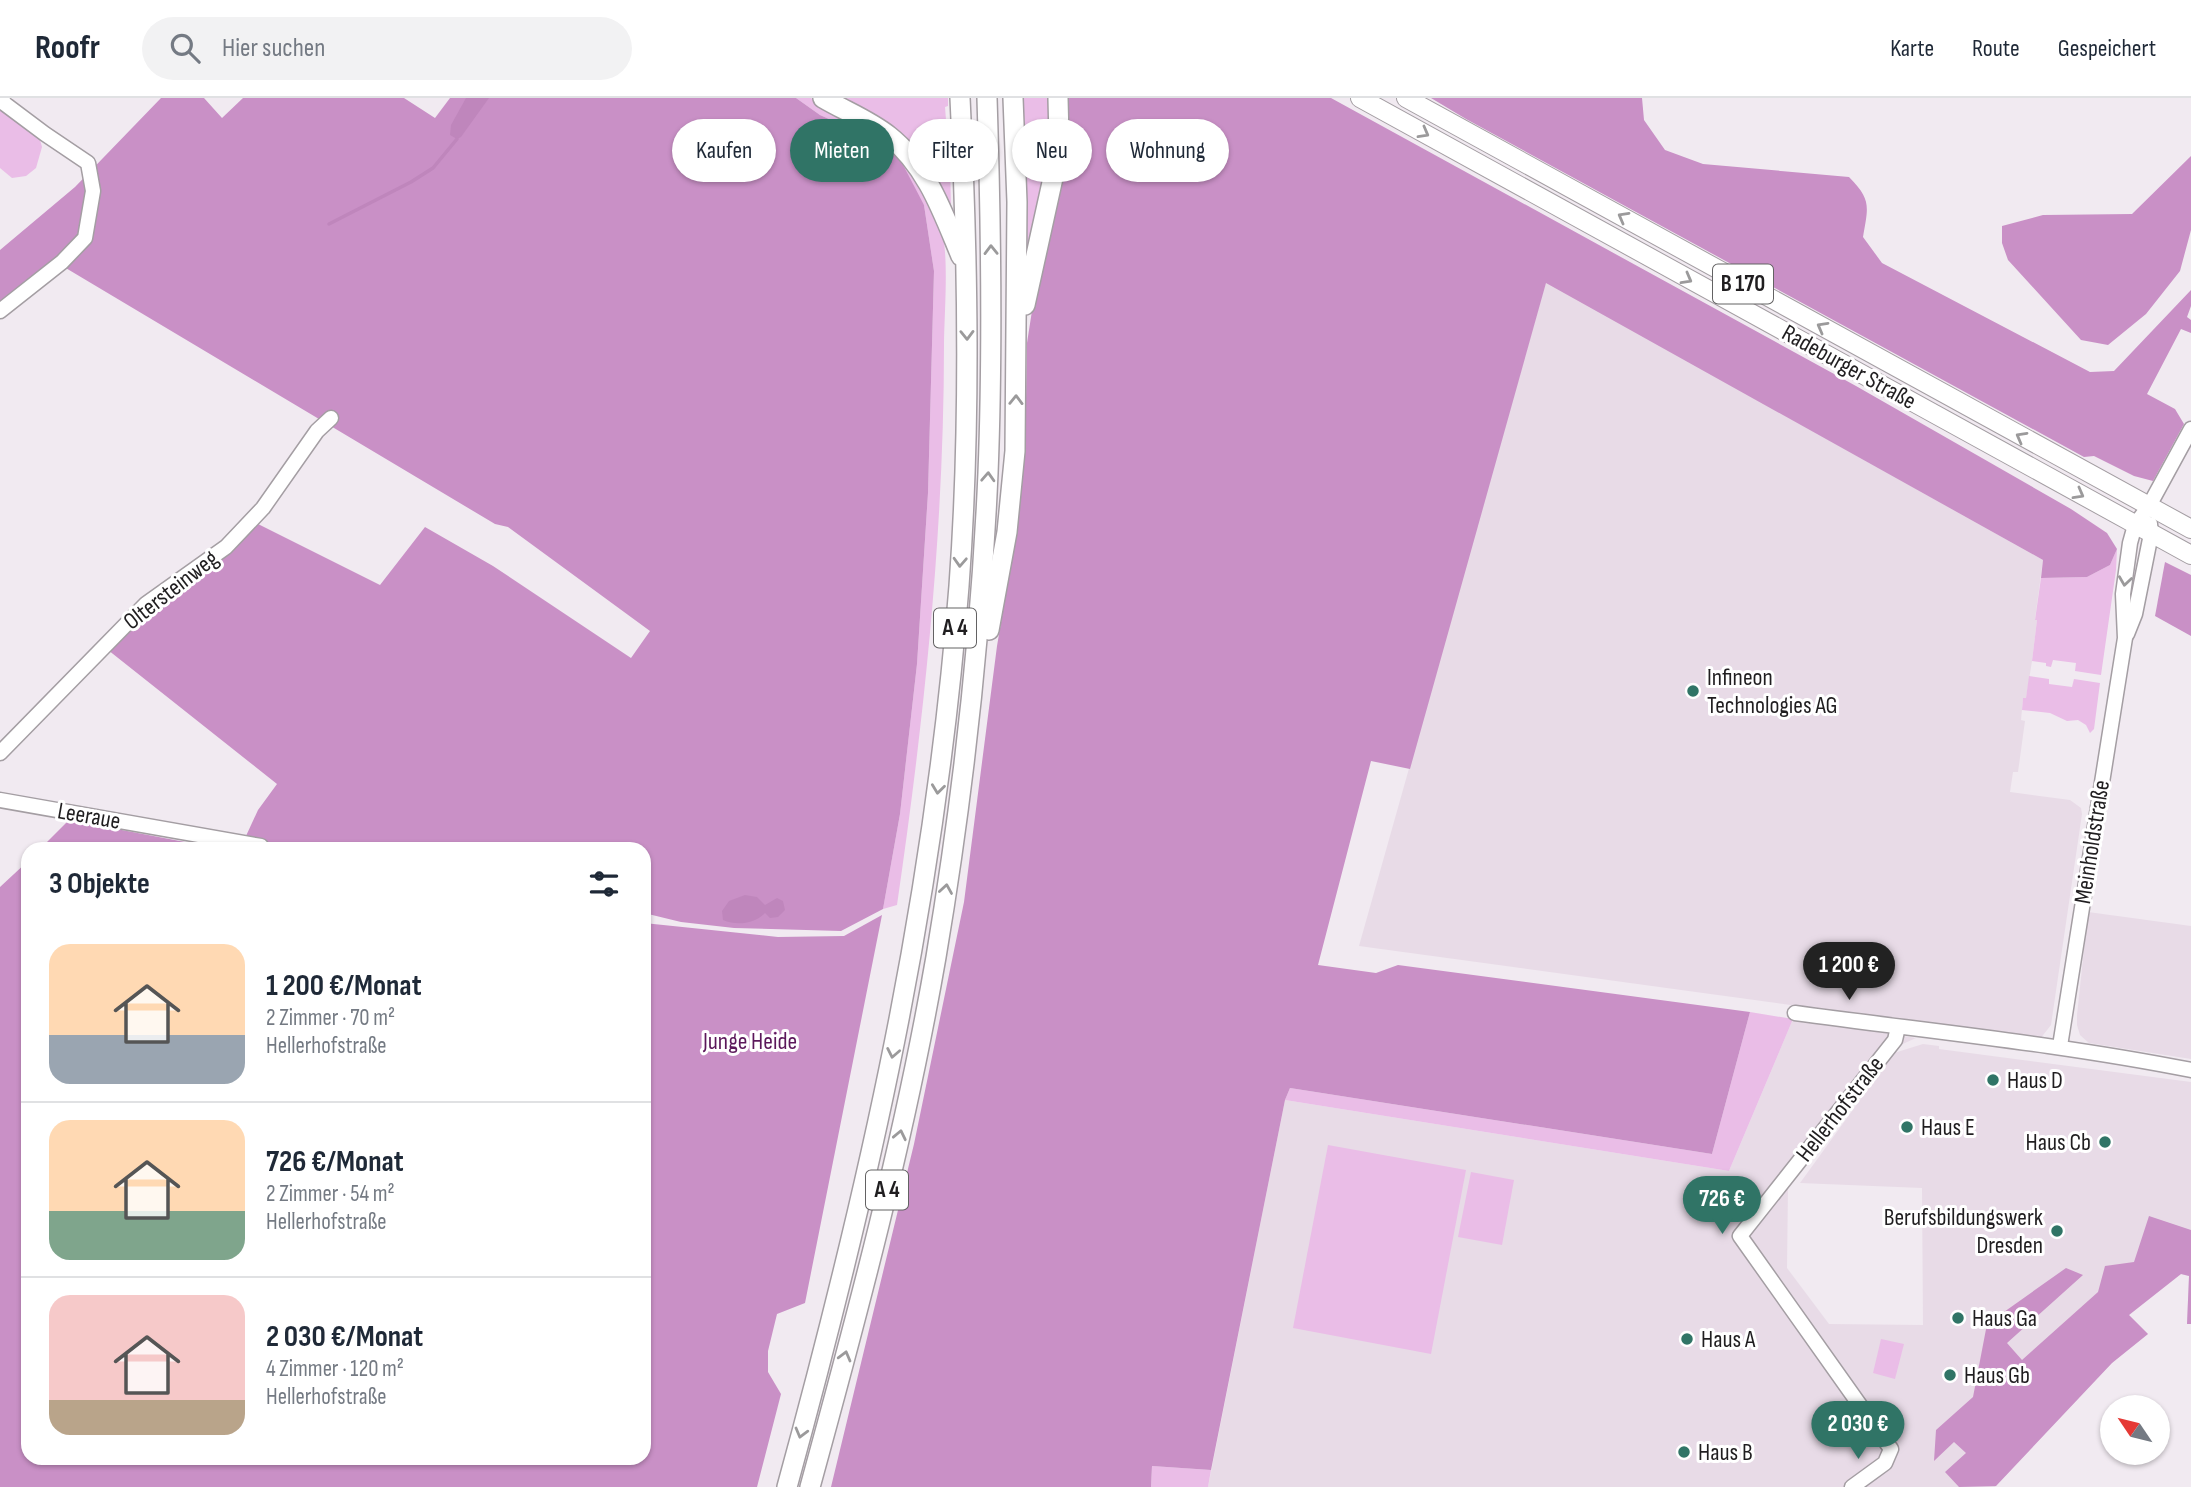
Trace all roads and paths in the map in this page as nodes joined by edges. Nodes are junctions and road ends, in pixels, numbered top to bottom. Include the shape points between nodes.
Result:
1 (1, 98) edge
2 (823, 98) edge
3 (960, 98) edge
4 (987, 98) edge
5 (1013, 98) edge
6 (1058, 98) edge
7 (1360, 98) edge
8 (1406, 98) edge
9 (965, 267) junction
10 (0, 312) edge
11 (1017, 351) junction
12 (331, 418) dead end
13 (2191, 429) edge
14 (2149, 506) junction
15 (2143, 529) junction
16 (2191, 529) edge
17 (2191, 555) edge
18 (975, 668) junction
19 (0, 753) edge
20 (0, 800) edge
21 (238, 842) edge
22 (1794, 1013) dead end
23 (1898, 1027) junction
24 (2060, 1046) junction
25 (2191, 1070) edge
26 (787, 1487) edge
27 (810, 1487) edge
28 (1852, 1487) edge

1 - 10 street via 88,163 93,191 85,238
2 - 9 highway via 863,118 911,156 939,202
3 - 9 highway, A 4
18 -> 4 highway, A 4 via 991,380
5 - 11 highway
6 - 11 highway via 1053,178
7 -> 15 main road, Radeburger Straße / B 170
14 -> 8 main road, Radeburger Straße / B 170
9 -> 26 highway, A 4 via 967,376 959,584 932,830 875,1139
18 -> 11 highway via 987,639 1009,519
12 - 19 street, Oltersteinweg via 263,508 226,547 146,604
13 - 14 street
14 - 15 street, Meinholdstraße
14 - 16 main road, Radeburger Straße / B 170
15 - 17 main road, Radeburger Straße / B 170
15 - 24 street, Meinholdstraße via 2134,614 2125,638
27 -> 18 highway, A 4 via 859,1306 925,1014
20 - 21 street, Leeraue
22 - 23 street, Hellerhofstraße
23 - 24 street, Hellerhofstraße
23 - 28 street, Hellerhofstraße via 1895,1040 1740,1236 1891,1449 1885,1463
24 - 25 street, Hellerhofstraße

